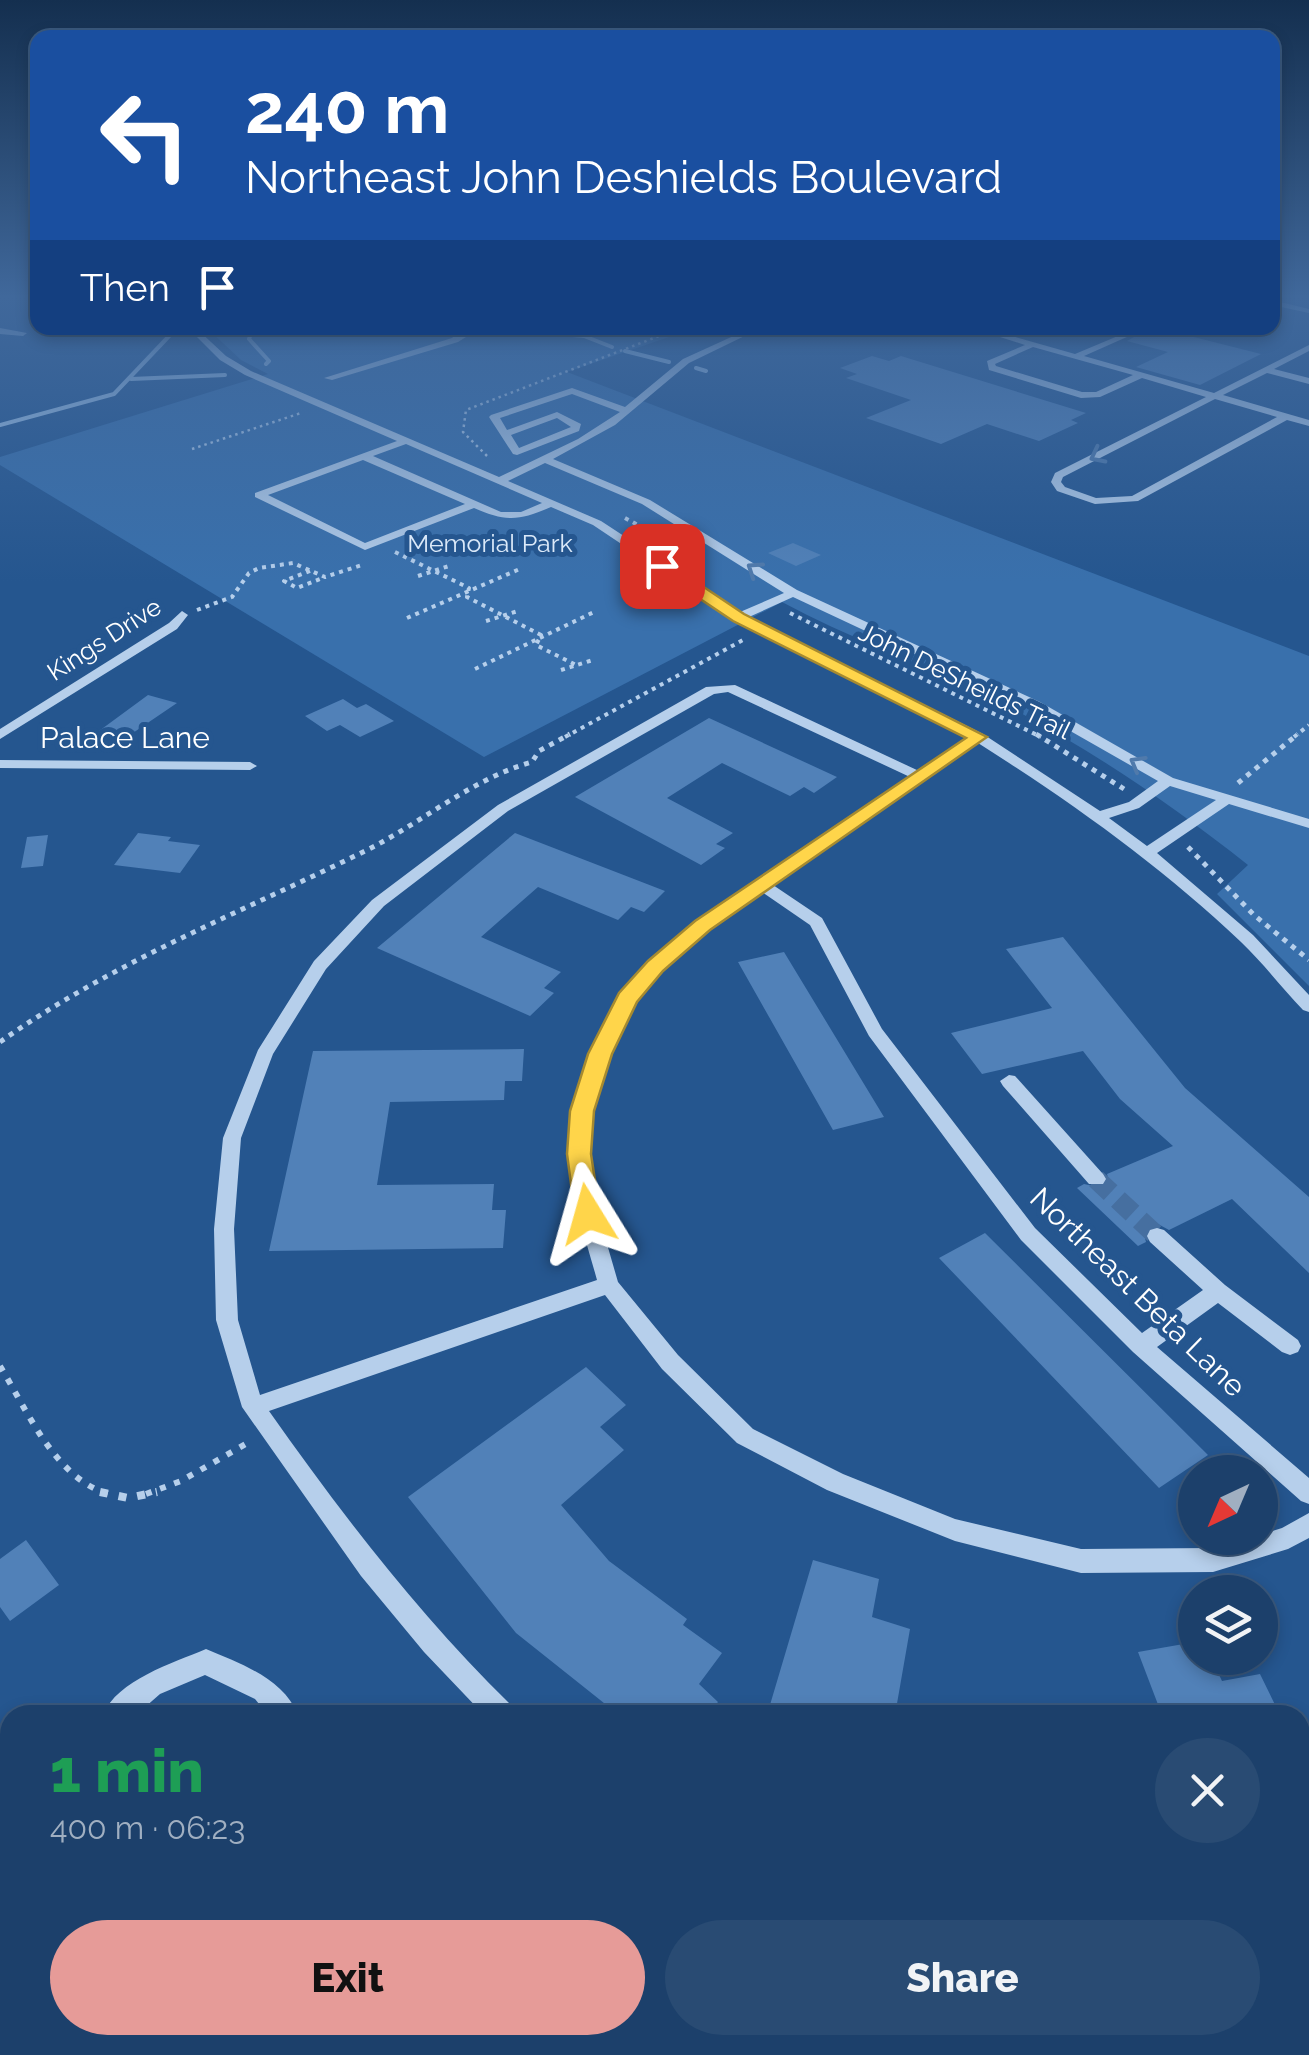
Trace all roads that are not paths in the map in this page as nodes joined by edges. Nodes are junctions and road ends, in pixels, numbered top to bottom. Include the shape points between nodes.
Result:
1 (290, 390) edge
2 (651, 390) edge
3 (1067, 390) edge
4 (1106, 390) edge
5 (1194, 390) edge
6 (1228, 390) edge
7 (1216, 396) junction
8 (598, 400) junction
9 (584, 405) dead end
10 (570, 410) dead end
11 (627, 410) junction
12 (556, 415) junction
13 (1286, 416) junction
14 (1309, 423) edge
15 (505, 434) junction
16 (408, 440) junction
17 (363, 456) junction
18 (547, 460) junction
19 (502, 480) junction
20 (553, 502) junction
21 (474, 504) junction
22 (793, 593) junction
23 (182, 615) road end
24 (738, 618) junction
25 (0, 735) edge
26 (978, 737) junction
27 (0, 764) edge
28 (250, 766) dead end
29 (920, 776) junction
30 (1168, 781) junction
31 (1227, 800) junction
32 (1099, 816) junction
33 (1309, 824) edge
34 (1147, 853) junction
35 (763, 885) junction
36 (1309, 1006) edge
37 (1009, 1081) dead end
38 (1096, 1178) tunnel mouth
39 (1157, 1236) tunnel mouth
40 (610, 1284) junction
41 (1218, 1291) junction
42 (1141, 1346) junction
43 (1290, 1346) dead end
44 (252, 1407) junction
45 (1309, 1493) edge
46 (1309, 1524) edge
47 (128, 1705) edge
48 (276, 1705) edge
49 (493, 1705) edge

1 - 16 street
2 - 11 street
3 - 4 street
5 - 7 street
6 - 7 street
7 - 13 street
7 -> 13 street via 1056,482 1061,490 1095,501 1134,499
8 - 9 street
8 - 11 street
8 - 15 street via 572,391 494,417
10 - 12 street
11 - 18 street
12 - 15 street
12 - 15 street via 576,429 516,452
13 - 14 street
16 - 17 street
16 - 19 street
17 - 21 street
17 - 21 street via 259,495 365,548
18 - 19 street
22 -> 18 street via 674,517
19 - 20 street
20 - 21 street via 510,517
20 - 24 street via 632,544
22 - 24 street
30 -> 22 street via 1035,705
23 - 25 street, Kings Drive
24 - 26 street
26 - 29 street
26 - 32 street
27 - 28 street, Palace Lane
29 - 35 street
29 - 44 street via 730,688 711,690 503,808 378,903 320,966 264,1054 232,1138 224,1229 227,1320
30 - 31 street
30 - 32 street via 1134,805
31 - 33 street
31 - 34 street
32 - 34 street
34 - 36 street via 1247,939
35 - 40 street via 655,966 627,998 600,1054 582,1111 579,1154 588,1214
35 - 42 street, Northeast Beta Lane via 816,922 875,1032 928,1108 1028,1234
37 - 38 street
39 - 41 street
40 - 44 street
40 - 46 street via 670,1362 745,1436 835,1482 954,1530 1082,1561 1213,1560 1288,1538
41 - 42 street
41 - 43 street
42 - 45 street, Northeast Beta Lane
44 - 49 street via 330,1519 436,1648
47 - 48 street via 151,1686 206,1662 264,1690

